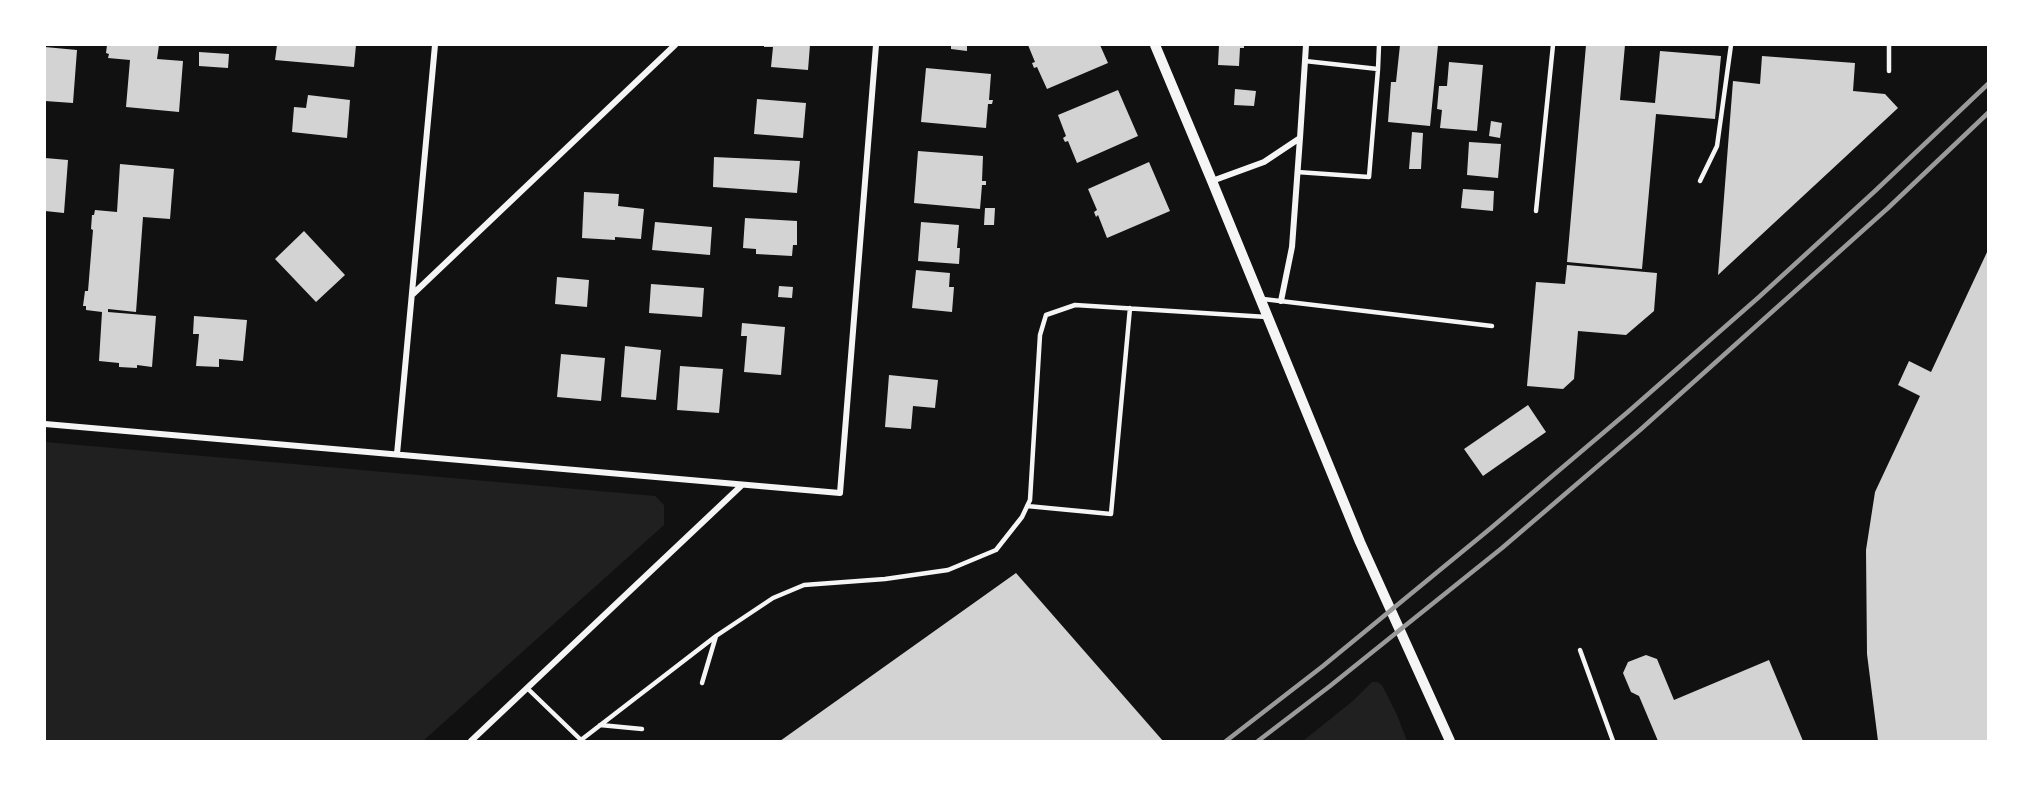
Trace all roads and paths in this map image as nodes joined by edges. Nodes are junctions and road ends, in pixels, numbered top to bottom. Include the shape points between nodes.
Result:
1 (435, 45) edge
2 (675, 45) edge
3 (876, 45) edge
4 (1155, 45) edge
5 (1306, 45) edge
6 (1379, 45) edge
7 (1553, 45) edge
8 (1731, 45) edge
9 (1889, 45) edge
10 (1305, 61) junction
11 (1378, 69) junction
12 (1889, 71) dead end
13 (1300, 138) junction
14 (1297, 172) junction
15 (1212, 181) junction
16 (1700, 181) dead end
17 (1536, 211) dead end
18 (413, 295) junction
19 (1260, 299) junction
20 (1281, 302) junction
21 (1130, 308) junction
22 (1268, 317) junction
23 (1492, 326) dead end
24 (45, 424) edge
25 (397, 454) junction
26 (742, 484) junction
27 (1027, 506) junction
28 (716, 636) junction
29 (1580, 650) dead end
30 (702, 683) dead end
31 (527, 688) junction
32 (600, 725) junction
33 (642, 729) dead end
34 (581, 740) edge
35 (471, 741) edge
36 (1450, 741) edge
37 (1613, 741) edge

1 - 18 street
2 - 18 street
3 - 26 street via 840,493
4 - 15 street
5 - 10 street
6 - 11 lane
7 - 17 lane
8 - 16 lane via 1717,146
9 - 12 lane
10 - 11 lane
10 - 13 street
11 - 14 lane via 1369,177
13 - 14 street
13 - 15 street via 1264,162
14 - 20 street via 1292,247
15 - 19 street
18 - 25 street
19 - 20 lane
19 - 22 street
20 - 23 lane
21 - 22 lane
21 - 27 lane via 1076,305 1047,315 1041,335
21 - 27 lane via 1111,514
22 - 36 street via 1360,542
24 - 25 street
25 - 26 street
26 - 31 street
27 - 28 lane via 996,550 948,570 804,585 773,598
28 - 30 lane
28 - 32 lane
29 - 37 lane
31 - 34 lane
31 - 35 street
32 - 33 lane
32 - 34 lane

